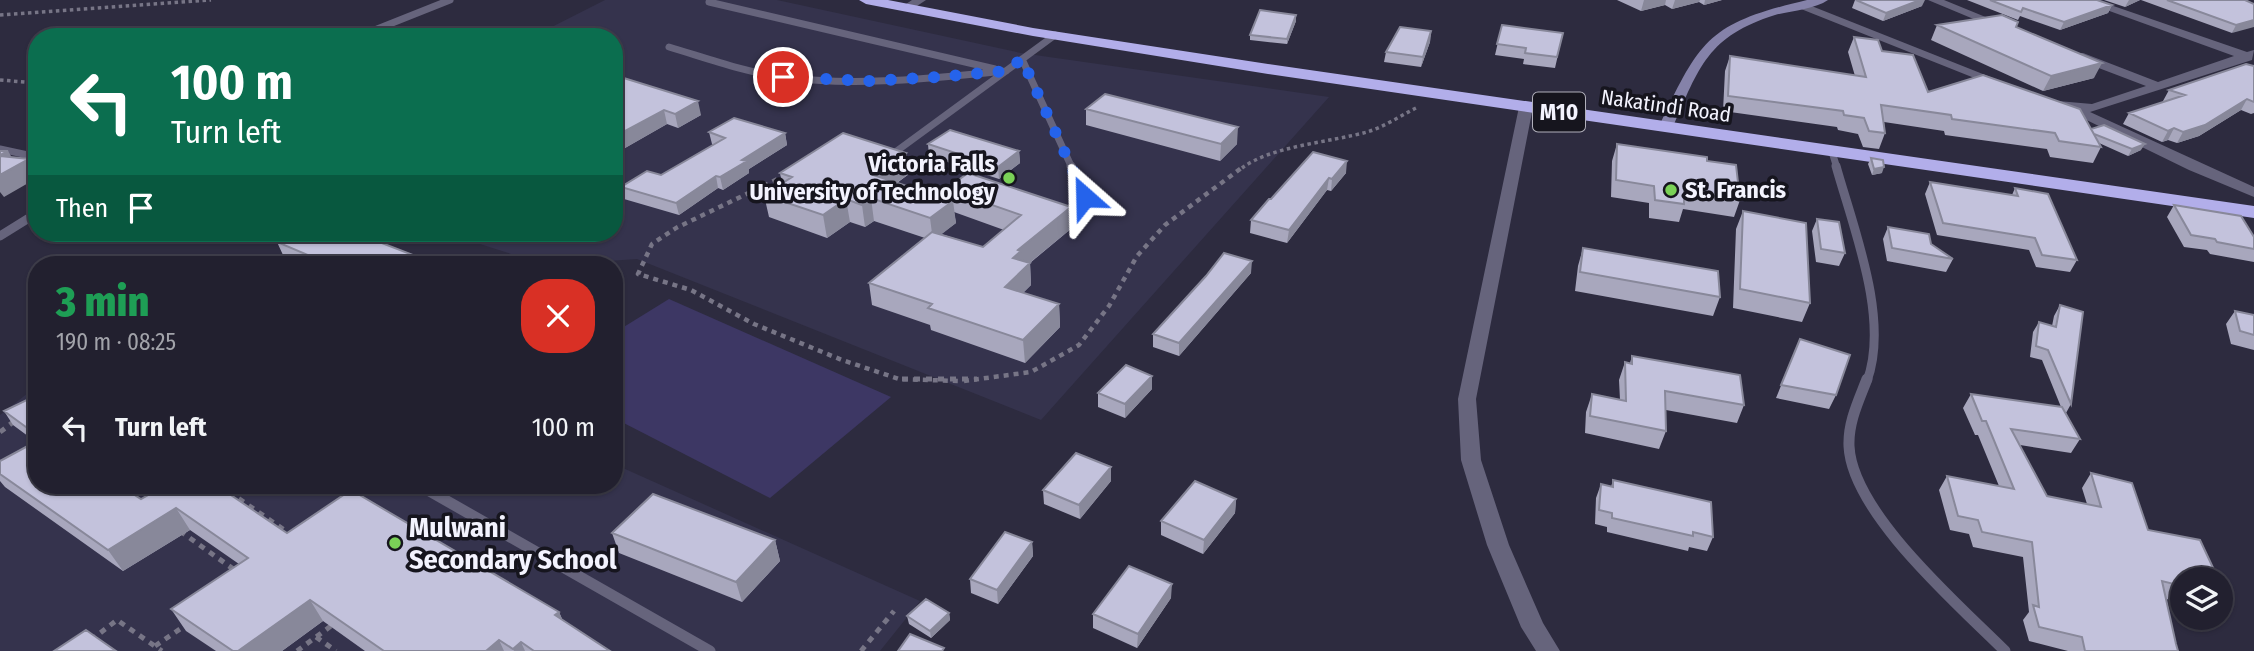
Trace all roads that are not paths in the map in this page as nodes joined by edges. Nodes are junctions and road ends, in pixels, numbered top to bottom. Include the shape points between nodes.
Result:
1 (450, 0) edge
2 (866, 0) edge
3 (1822, 0) edge
4 (1934, 0) edge
5 (2085, 0) edge
6 (709, 2) dead end
7 (913, 4) edge
8 (1800, 5) junction
9 (380, 28) edge
10 (2021, 34) edge
11 (1055, 35) junction
12 (669, 47) dead end
13 (2070, 53) edge
14 (2251, 56) edge
15 (1022, 59) junction
16 (1006, 71) junction
17 (2157, 86) junction
18 (2015, 89) edge
19 (2041, 99) edge
20 (1526, 107) junction
21 (2069, 108) junction
22 (1666, 127) junction
23 (0, 149) edge
24 (1832, 152) junction
25 (894, 153) edge
26 (28, 155) edge
27 (2254, 192) edge
28 (1085, 197) dead end
29 (2254, 212) edge
30 (28, 219) edge
31 (0, 236) edge
32 (435, 494) edge
33 (710, 651) edge
34 (1548, 651) edge
35 (2005, 651) edge

1 - 9 lane
2 - 7 highway, Nakatindi Road / M10
3 - 8 street
4 - 10 street
5 - 14 street
6 - 16 lane
7 - 11 highway, Nakatindi Road / M10
8 - 18 street
8 - 22 street via 1739,26 1715,40 1688,80
11 - 15 lane
11 - 20 highway, Nakatindi Road / M10
12 - 16 lane via 783,77 870,81
13 - 17 street
14 - 17 street
15 - 16 lane
15 - 28 lane
16 - 25 lane
17 - 21 street via 2094,108
19 - 21 street
20 - 22 highway, Nakatindi Road / M10
20 - 34 street via 1467,399 1471,460 1499,545 1533,627
21 - 27 street
22 - 24 highway, Nakatindi Road / M10
23 - 26 lane
24 - 29 highway, Nakatindi Road / M10
24 - 35 lane via 1873,314 1874,353 1851,422 1849,457 1869,504
30 - 31 lane
32 - 33 lane

